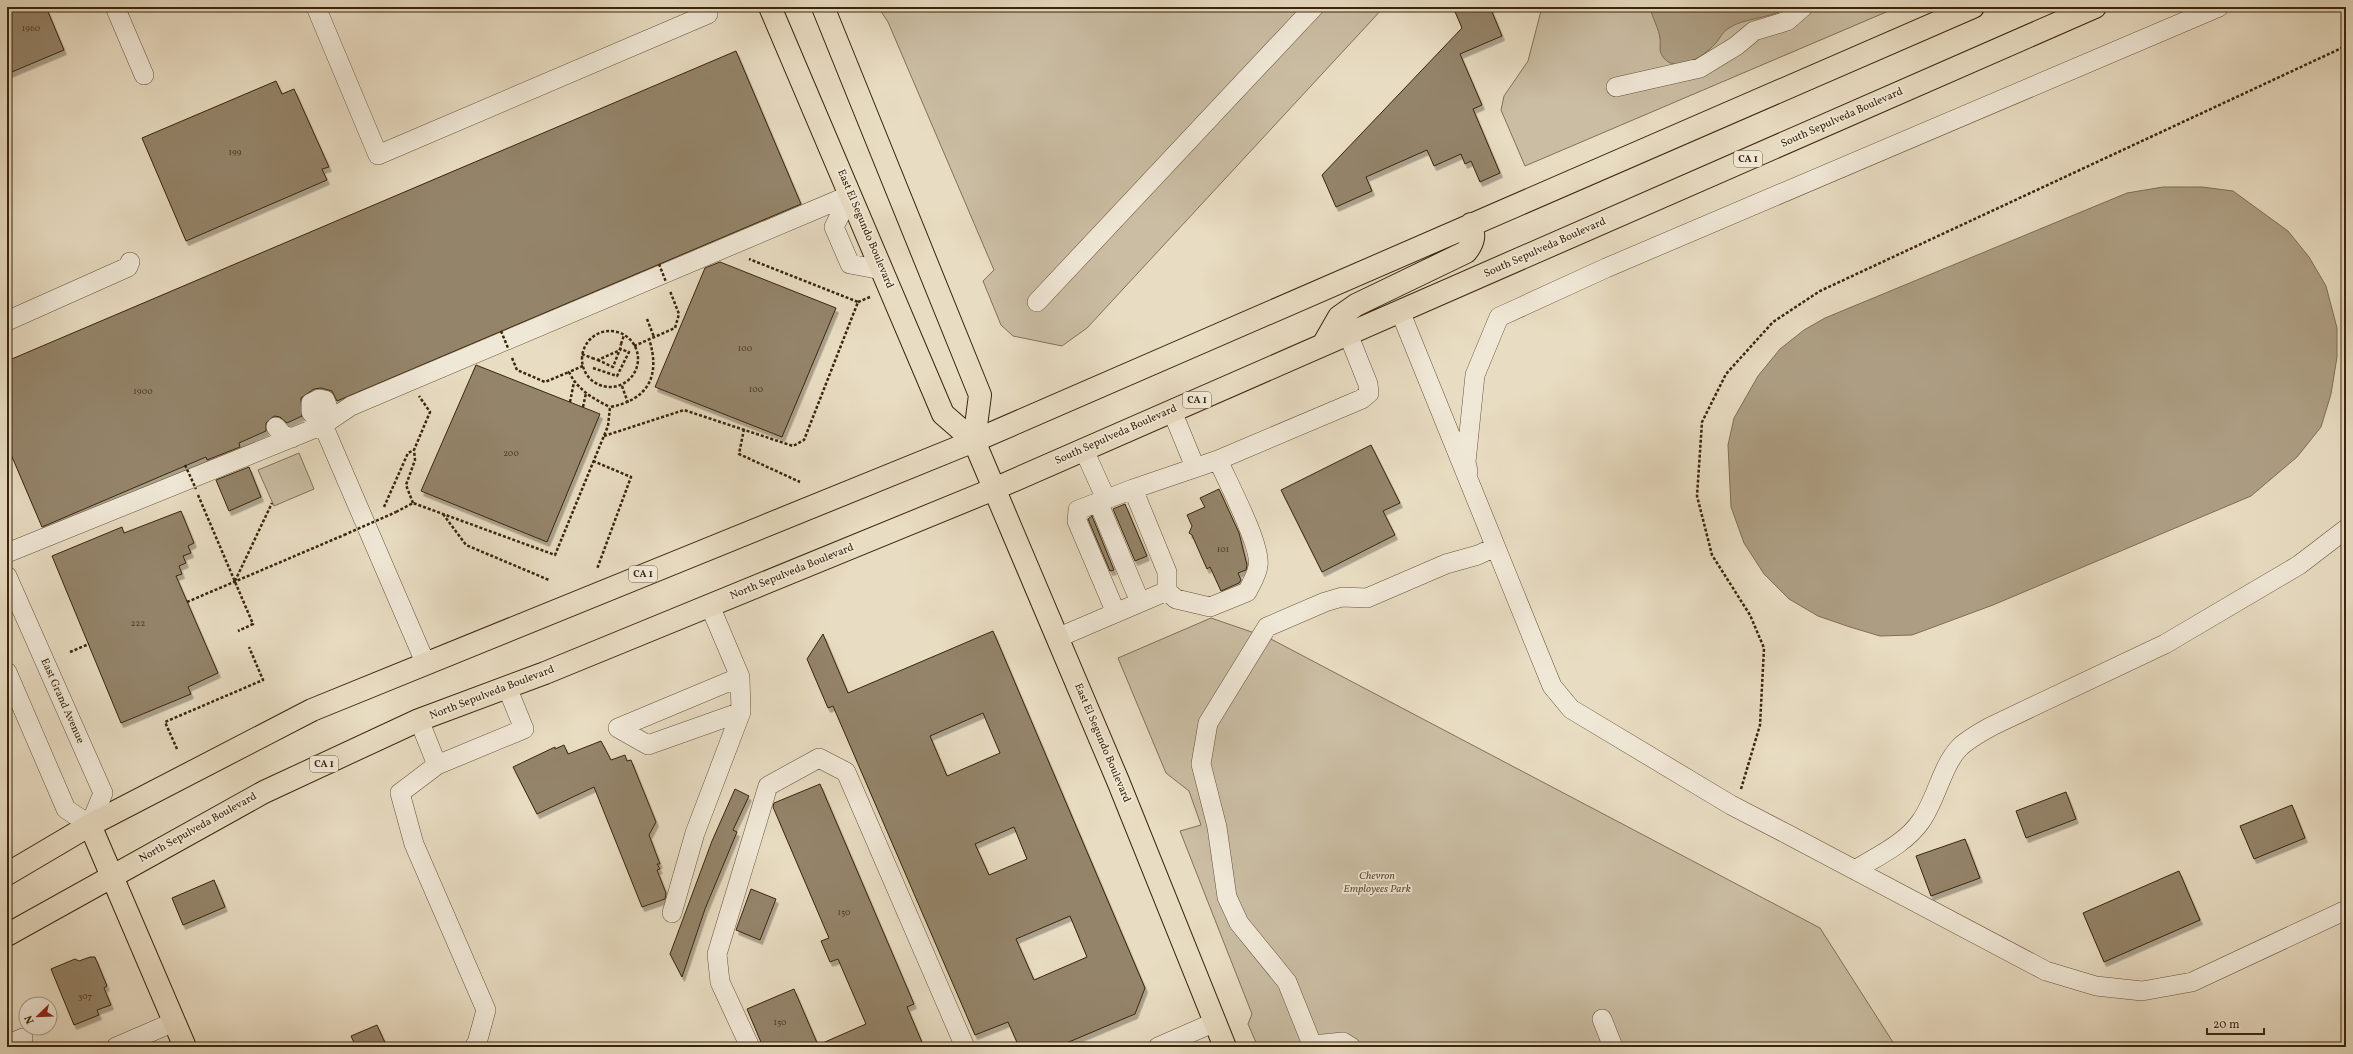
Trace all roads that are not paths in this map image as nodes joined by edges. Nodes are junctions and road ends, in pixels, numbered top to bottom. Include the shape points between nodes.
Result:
1 (115, 7) edge
2 (316, 7) edge
3 (705, 7) edge
4 (770, 7) edge
5 (823, 7) edge
6 (1314, 7) edge
7 (1803, 7) edge
8 (1973, 7) edge
9 (2095, 7) edge
10 (2219, 7) edge
11 (144, 75) dead end
12 (1616, 87) dead end
13 (850, 195) junction
14 (1471, 224) junction
15 (130, 262) dead end
16 (1037, 302) dead end
17 (1400, 311) junction
18 (7, 321) edge
19 (1348, 334) junction
20 (1323, 345) junction
21 (1172, 411) junction
22 (323, 426) junction
23 (974, 441) junction
24 (1084, 450) junction
25 (1218, 460) junction
26 (1195, 467) junction
27 (1471, 486) junction
28 (994, 489) junction
29 (1133, 489) junction
30 (1102, 501) junction
31 (2346, 529) edge
32 (1496, 547) junction
33 (7, 553) edge
34 (7, 576) edge
35 (1167, 591) junction
36 (1140, 602) junction
37 (710, 606) junction
38 (1116, 613) junction
39 (1057, 638) junction
40 (425, 662) junction
41 (7, 672) edge
42 (740, 677) junction
43 (507, 687) junction
44 (740, 712) junction
45 (419, 720) junction
46 (437, 765) junction
47 (90, 825) junction
48 (1855, 870) junction
49 (7, 874) edge
50 (112, 876) junction
51 (2346, 910) edge
52 (672, 913) dead end
53 (7, 935) edge
54 (1602, 1019) dead end
55 (174, 1022) junction
56 (1215, 1022) junction
57 (1313, 1046) edge
58 (116, 1047) edge
59 (184, 1047) edge
60 (474, 1047) edge
61 (750, 1047) edge
62 (965, 1047) edge
63 (1158, 1047) edge
64 (1225, 1047) edge
65 (1351, 1047) edge
66 (1612, 1047) edge

1 - 11 street
2 - 3 street via 378,155 708,14
4 - 13 main road, East El Segundo Boulevard
5 - 23 main road via 980,395
6 - 16 street
7 - 12 street via 1787,21 1754,31 1700,68
8 - 14 main road, CA 1
9 - 17 main road, South Sepulveda Boulevard / CA 1
10 - 27 street via 1613,264 1499,317 1475,375 1466,462
13 - 22 street via 351,406
13 - 23 main road, East El Segundo Boulevard via 943,414
14 - 20 main road via 1474,232 1473,244 1466,252 1356,305 1340,317
14 - 23 main road, CA 1
15 - 18 street via 128,267
17 - 19 main road, South Sepulveda Boulevard / CA 1
17 - 27 street
19 - 20 main road, South Sepulveda Boulevard / CA 1
19 - 25 street via 1368,384 1369,393 1362,399
20 - 21 main road, South Sepulveda Boulevard / CA 1
21 - 24 main road, South Sepulveda Boulevard / CA 1
21 - 26 street
22 - 33 street via 277,436
22 - 40 street
23 - 28 main road, East El Segundo Boulevard
23 - 40 main road, CA 1
24 - 28 main road, South Sepulveda Boulevard / CA 1
24 - 30 street
25 - 26 street
25 - 35 street via 1255,544 1259,565 1247,592 1210,607 1176,599
26 - 29 street
27 - 32 street
28 - 37 main road, North Sepulveda Boulevard / CA 1
28 - 39 main road, East El Segundo Boulevard
29 - 30 street
29 - 35 street via 1167,572
30 - 36 street
30 - 38 street via 1078,510 1077,521
31 - 48 street via 2299,565 2165,644 1992,726 1970,739 1959,748 1950,761 1932,803 1920,822 1900,842
32 - 48 street via 1552,686 1571,709 1735,807
32 - 57 street via 1478,556 1446,564 1367,598 1342,597 1324,602 1268,627 1208,723 1201,764 1218,827 1227,897 1239,923 1287,982
34 - 47 street, East Grand Avenue via 103,793
35 - 36 street
36 - 38 street
37 - 42 street
37 - 43 main road, North Sepulveda Boulevard / CA 1
38 - 39 street
39 - 56 main road, East El Segundo Boulevard
40 - 47 main road, CA 1 via 312,710
41 - 47 street via 66,809
42 - 44 street
42 - 44 street via 618,728 648,745
43 - 45 main road, North Sepulveda Boulevard / CA 1
43 - 46 street via 524,729
44 - 52 street via 695,833
45 - 46 street
45 - 50 main road, North Sepulveda Boulevard / CA 1 via 264,792
46 - 60 street via 400,793 414,844 486,1010
47 - 49 main road, CA 1
47 - 50 main road
48 - 51 street via 2046,971 2096,986 2142,991 2192,982
50 - 53 main road, North Sepulveda Boulevard / CA 1
50 - 55 main road
54 - 66 street
55 - 58 street
55 - 59 main road
56 - 63 street
56 - 64 main road, East El Segundo Boulevard
57 - 65 street via 1343,1042
61 - 62 street via 720,982 717,954 768,786 819,758 846,772

